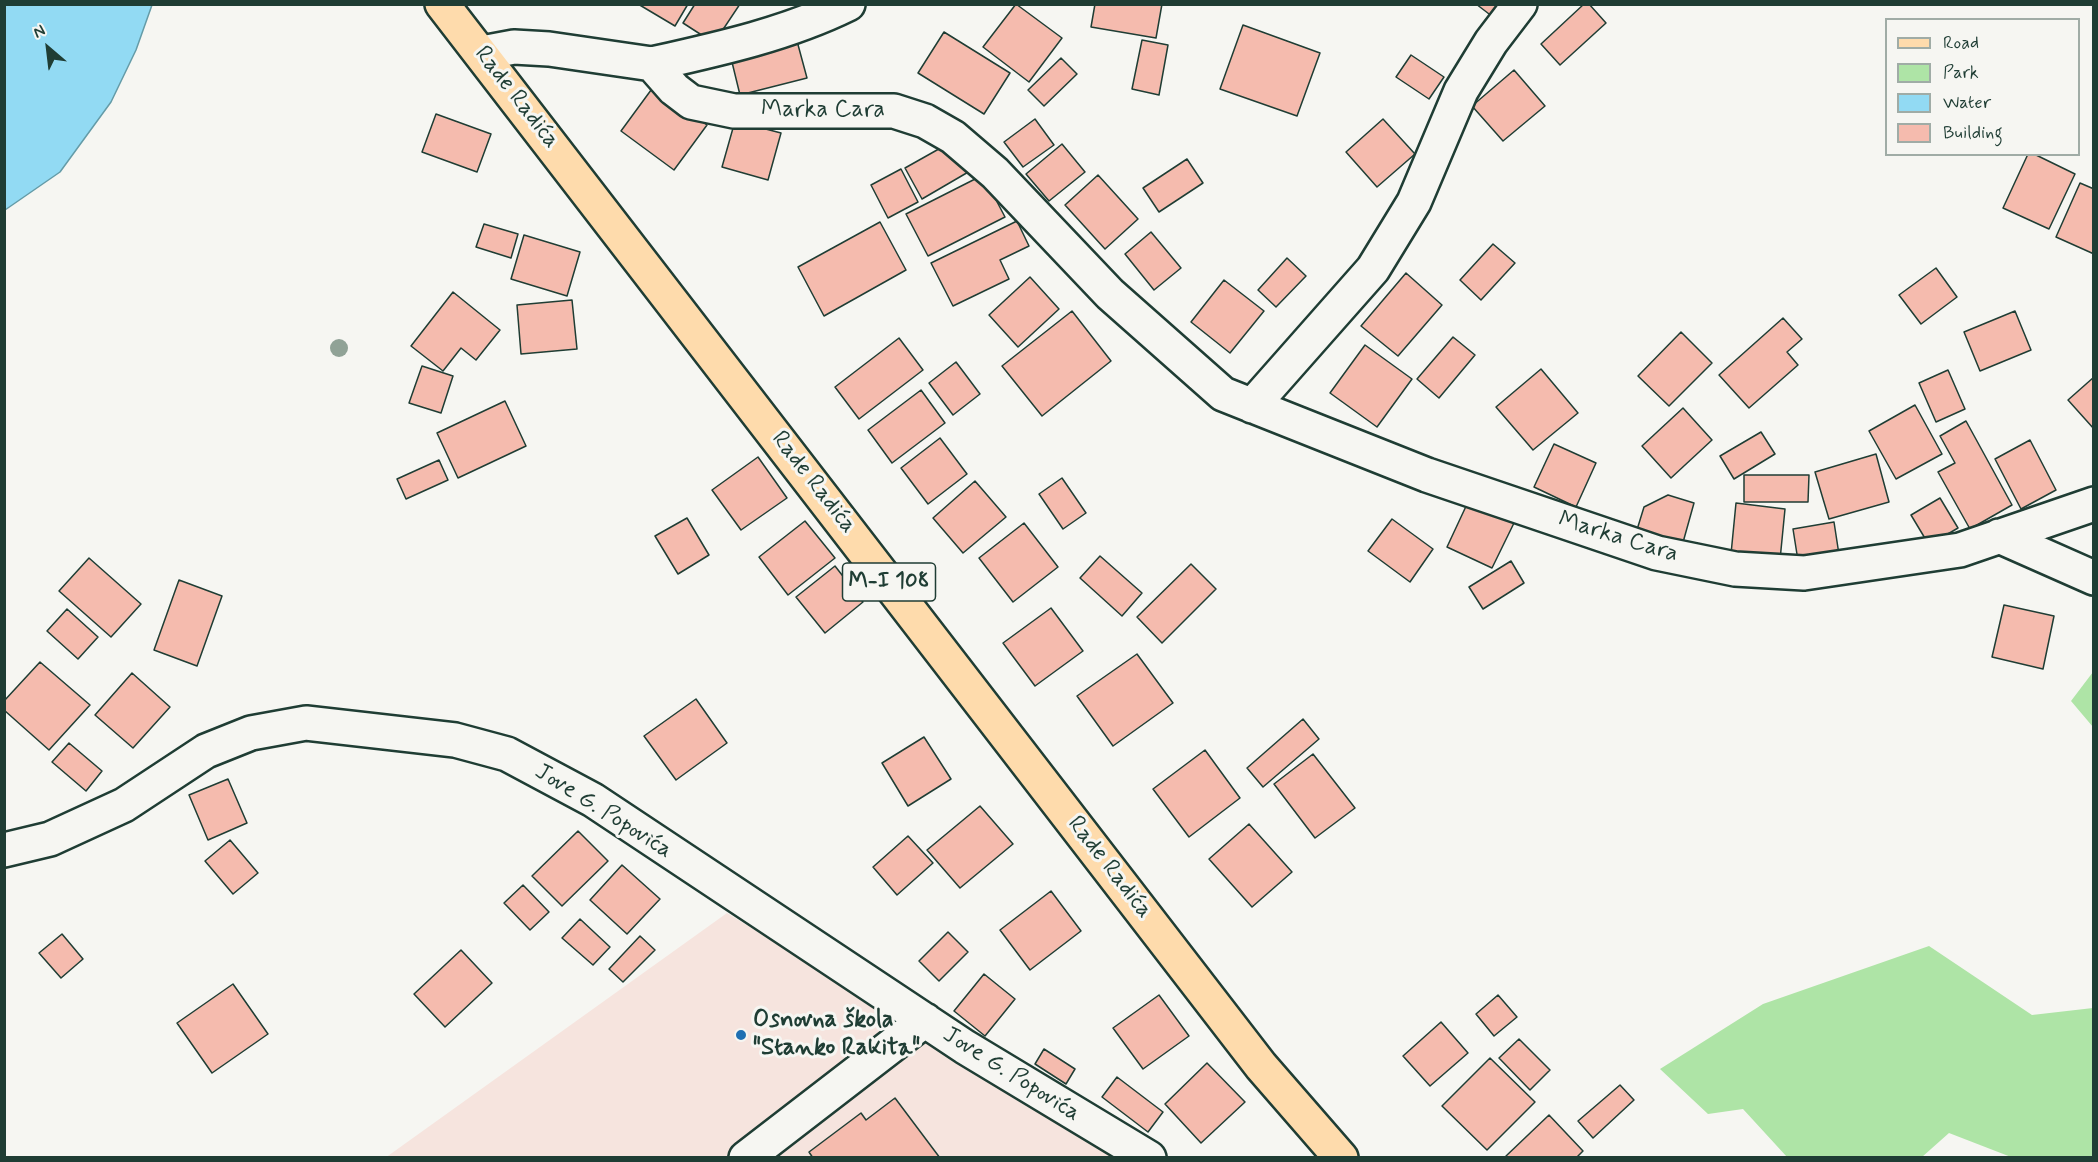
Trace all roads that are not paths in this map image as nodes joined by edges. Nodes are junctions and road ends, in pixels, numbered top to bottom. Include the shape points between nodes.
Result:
1 (442, 4) edge
2 (849, 4) edge
3 (1520, 4) edge
4 (482, 53) junction
5 (652, 64) junction
6 (1252, 406) junction
7 (2094, 504) edge
8 (1999, 536) junction
9 (2094, 579) edge
10 (4, 850) edge
11 (925, 1020) junction
12 (1336, 1157) edge
13 (746, 1158) edge
14 (1149, 1158) edge

1 - 4 main road, Rade Radića / M-I 108
2 - 5 street via 760,37
3 - 6 street via 1461,91 1414,202 1373,269
4 - 5 street via 514,47 549,49
4 - 12 main road, Rade Radića / M-I 108
5 - 6 street, Marka Cara via 691,102 734,111 894,111 953,137 995,172 1110,294 1223,394
6 - 8 street, Marka Cara via 1427,475 1657,553 1735,569 1804,573 1960,550
7 - 8 street, Marka Cara
8 - 9 street
10 - 11 street, Jove G. Popovića via 50,839 124,805 206,751 251,733 306,723 455,740 507,754 593,800
11 - 13 street
11 - 14 street, Jove G. Popovića via 1049,1100

